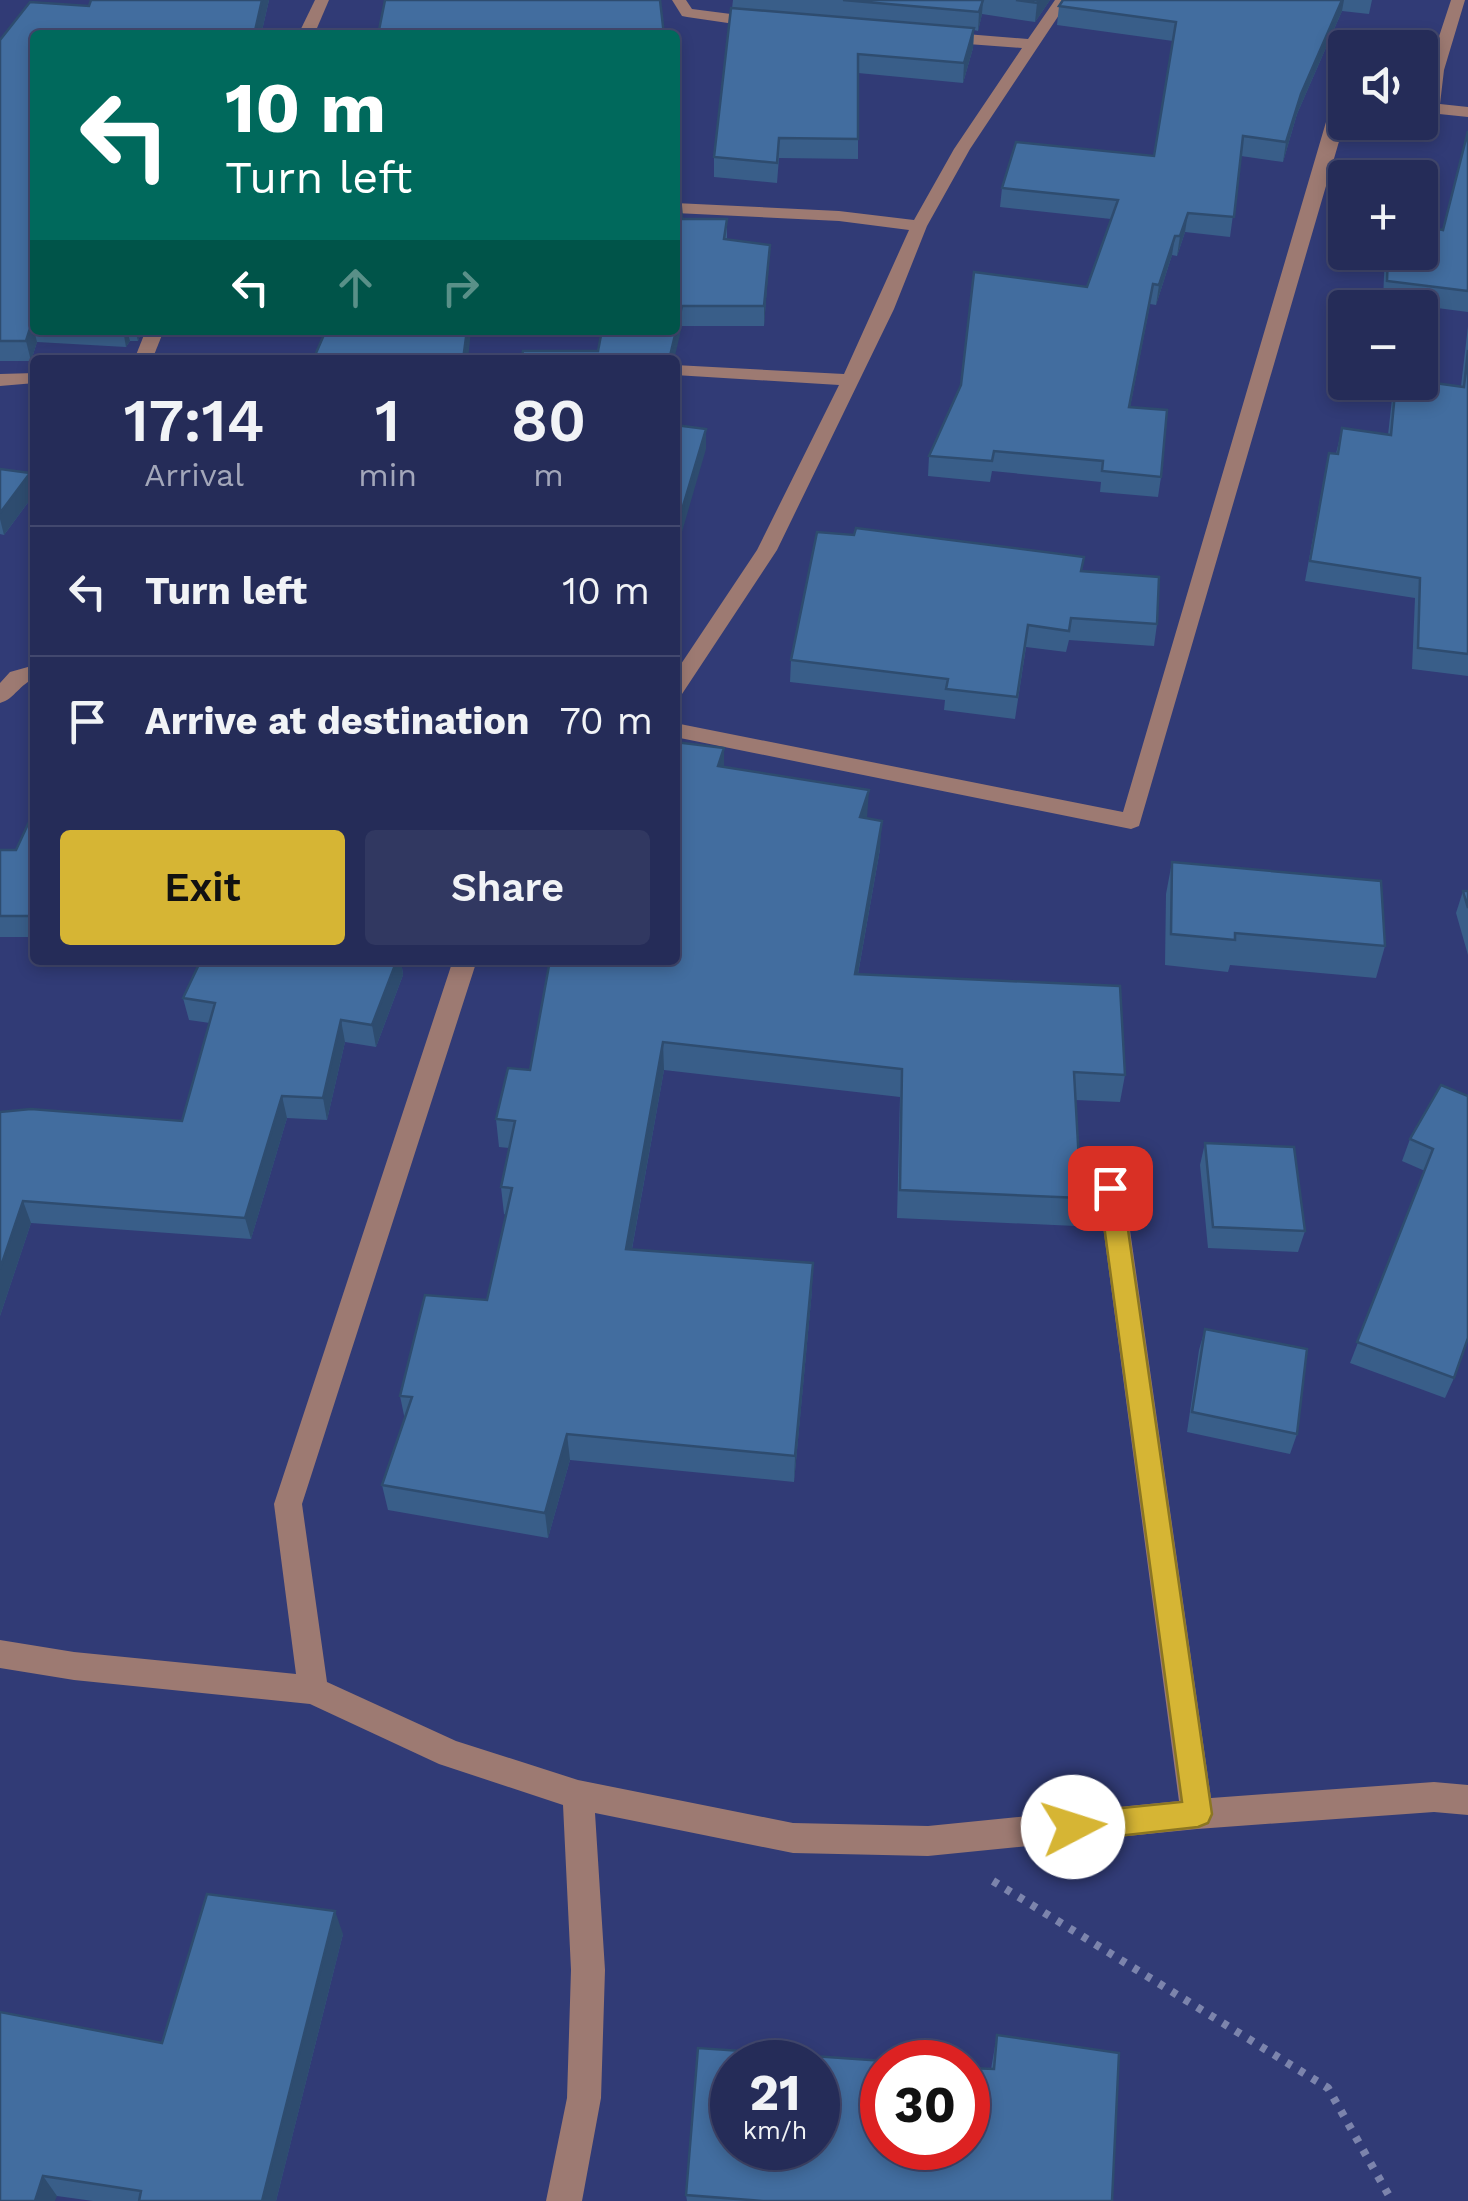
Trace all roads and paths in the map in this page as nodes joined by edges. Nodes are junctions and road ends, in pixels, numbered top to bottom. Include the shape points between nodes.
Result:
1 (322, 0) edge
2 (680, 0) edge
3 (1062, 0) edge
4 (1458, 0) edge
5 (783, 24) edge
6 (308, 30) edge
7 (916, 35) edge
8 (1030, 44) junction
9 (1438, 64) edge
10 (1438, 108) edge
11 (1468, 112) edge
12 (1329, 140) edge
13 (680, 208) edge
14 (920, 226) junction
15 (680, 370) edge
16 (30, 378) edge
17 (0, 380) edge
18 (850, 380) junction
19 (30, 673) edge
20 (680, 682) edge
21 (0, 696) edge
22 (680, 731) edge
23 (463, 965) edge
24 (1110, 1188) dead end
25 (0, 1654) edge
26 (313, 1690) junction
27 (578, 1795) junction
28 (1468, 1800) edge
29 (1198, 1814) junction
30 (928, 1840) junction
31 (564, 2201) edge
32 (1392, 2201) edge

1 - 6 street
2 - 5 street via 687,13
3 - 8 street
4 - 9 street
7 - 8 street
8 - 14 street
10 - 11 street
12 - 22 street via 1131,821
13 - 14 street
14 - 18 street
15 - 18 street
16 - 17 street
18 - 20 street via 768,550
19 - 21 street
23 - 26 street via 288,1504
24 - 29 street
25 - 26 street
26 - 27 street via 450,1754
27 - 30 street via 793,1838
27 - 31 street via 586,2062
28 - 29 street
29 - 30 street
30 - 32 path via 1328,2088

